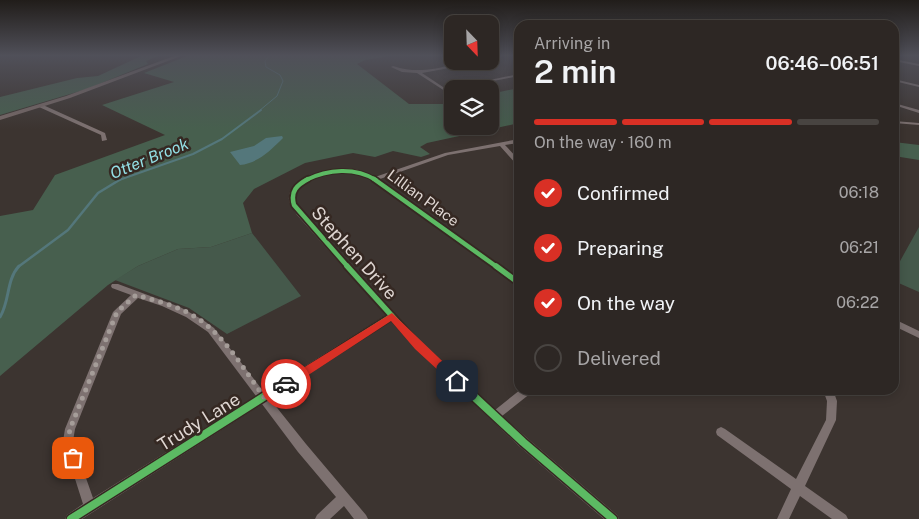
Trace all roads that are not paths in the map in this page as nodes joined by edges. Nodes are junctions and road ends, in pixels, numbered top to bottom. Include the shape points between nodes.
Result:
1 (112, 80) edge
2 (430, 80) edge
3 (493, 80) edge
4 (899, 81) edge
5 (919, 86) edge
6 (41, 106) junction
7 (899, 106) edge
8 (919, 112) edge
9 (0, 118) edge
10 (899, 122) edge
11 (919, 124) edge
12 (104, 140) dead end
13 (514, 142) edge
14 (501, 144) junction
15 (514, 158) edge
16 (375, 179) junction
17 (302, 182) joint
18 (514, 279) edge
19 (115, 286) dead end
20 (136, 295) junction
21 (392, 316) junction
22 (899, 328) edge
23 (919, 335) edge
24 (522, 395) edge
25 (830, 395) edge
26 (264, 397) junction
27 (495, 416) junction
28 (721, 432) dead end
29 (798, 488) junction
30 (344, 498) junction
31 (90, 507) junction
32 (71, 519) edge
33 (320, 519) edge
34 (362, 519) edge
35 (613, 519) edge
36 (783, 519) edge
37 (842, 519) edge

1 - 6 main road
2 - 3 street via 445,90
4 - 5 street
6 - 9 main road
6 - 12 street via 103,134
7 - 8 street
10 - 11 street
13 - 14 street
14 - 15 street
14 - 16 street via 447,154
16 - 17 street, Lillian Place via 344,171 321,174
16 - 18 street, Lillian Place
17 - 21 street, Stephen Drive via 292,194 295,208
19 - 20 street
20 - 26 street via 155,299 198,318 223,343
20 - 31 street via 117,312 106,335 68,441
21 - 26 street, Trudy Lane
21 - 27 street, Stephen Drive via 419,346
22 - 23 street
24 - 27 street
25 - 29 street via 831,420
26 - 30 street
26 - 31 street, Trudy Lane
27 - 35 street, Stephen Drive
28 - 29 street
29 - 36 street
29 - 37 street
30 - 33 street
30 - 34 street
31 - 32 street, Trudy Lane

